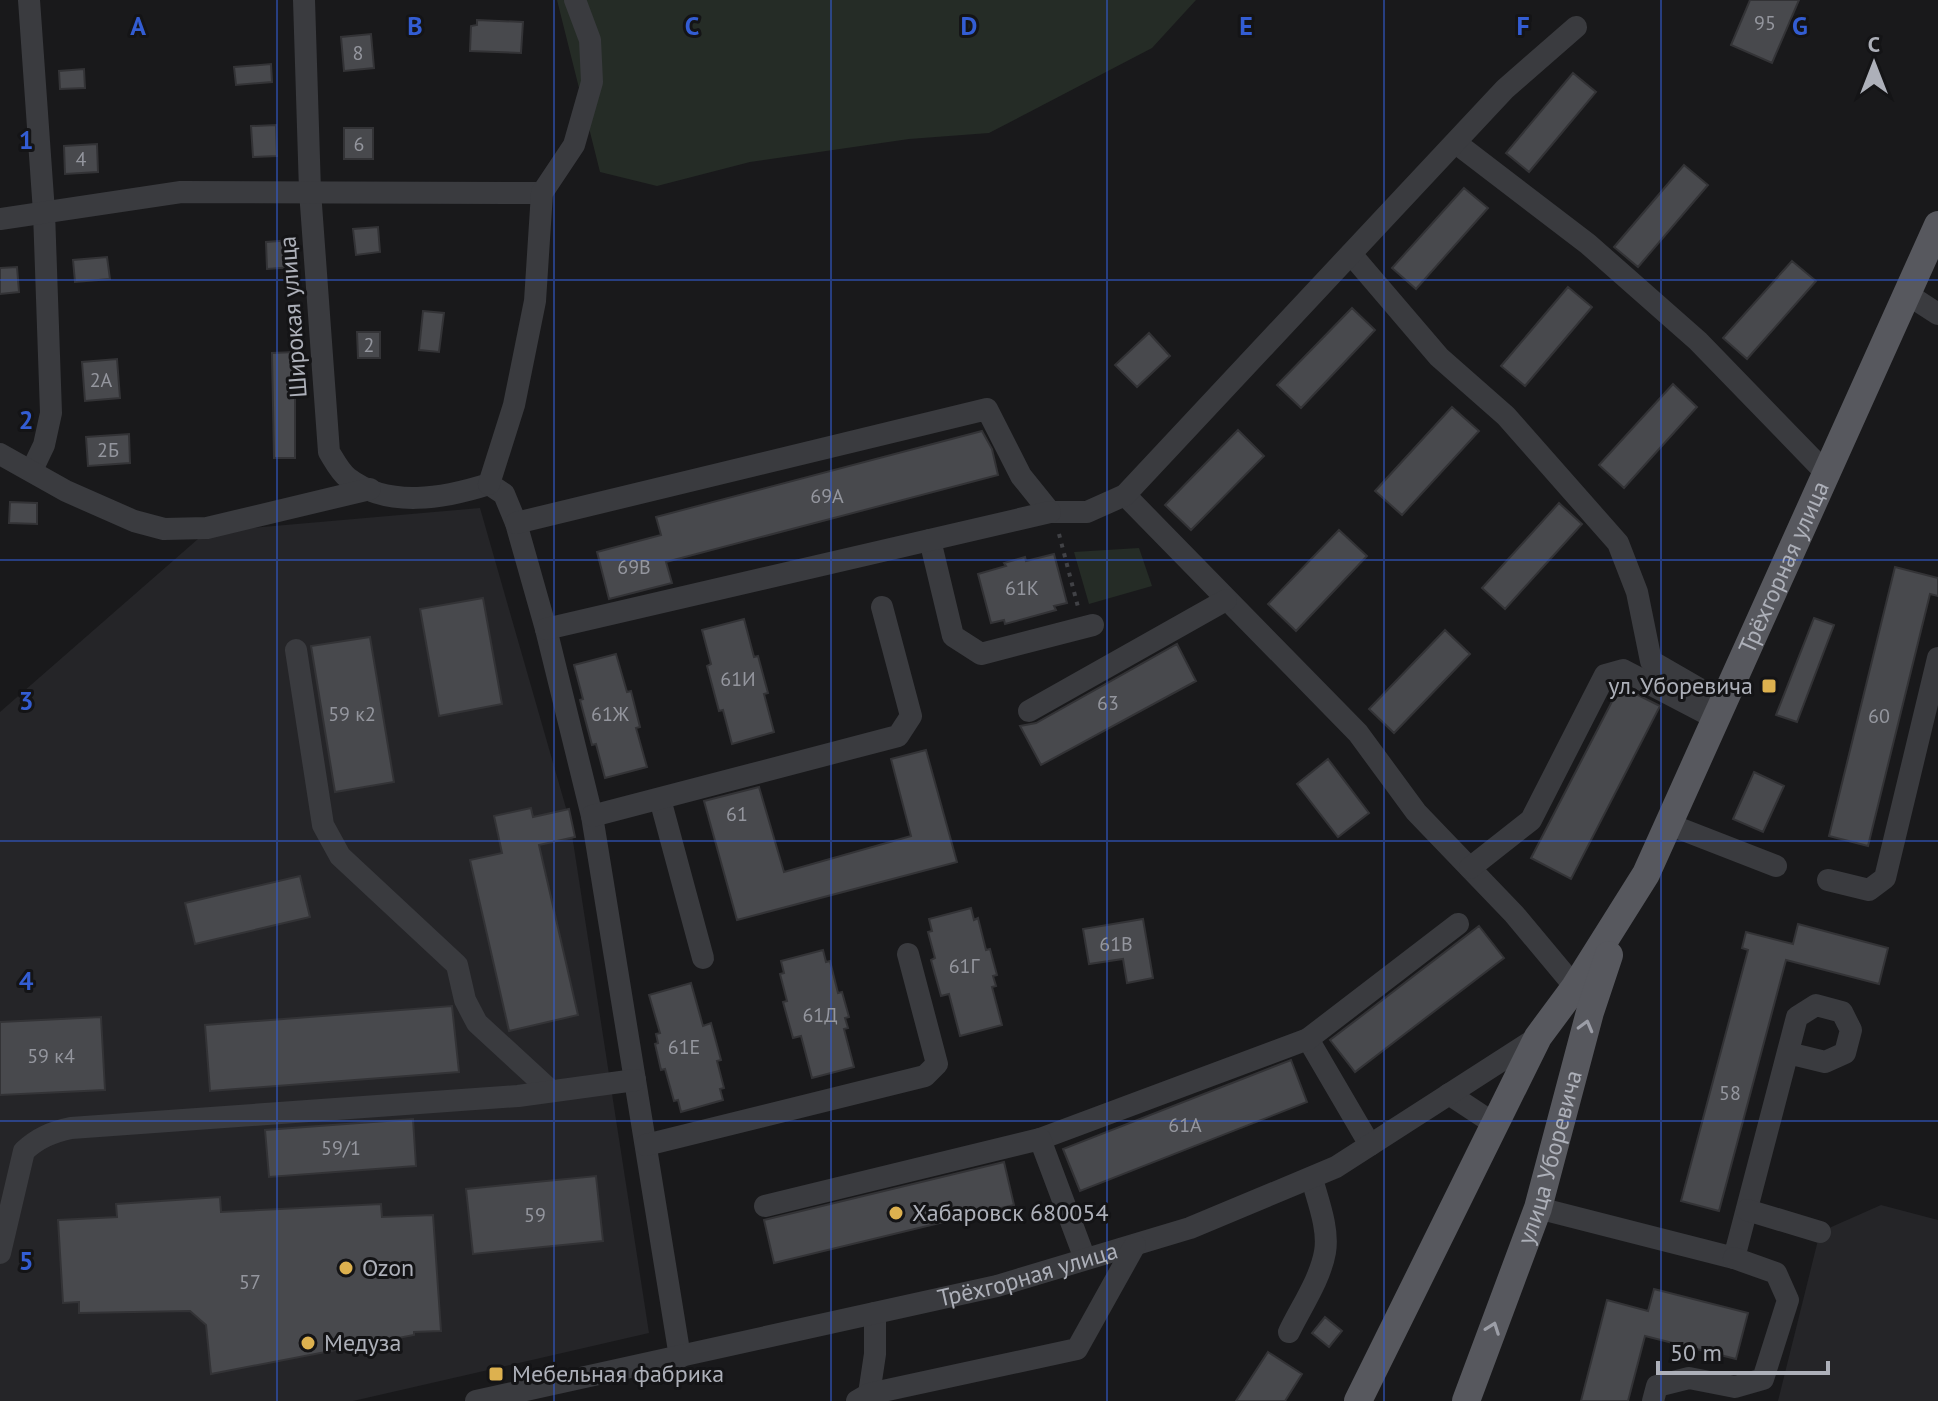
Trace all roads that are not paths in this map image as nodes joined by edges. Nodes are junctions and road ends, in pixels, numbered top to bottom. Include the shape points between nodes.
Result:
1 (29, 0) edge
2 (304, 0) edge
3 (575, 0) edge
4 (1576, 27) dead end
5 (1456, 143) junction
6 (310, 191) junction
7 (542, 193) junction
8 (44, 212) junction
9 (0, 219) edge
10 (1938, 225) edge
11 (1351, 254) junction
12 (1907, 294) junction
13 (1938, 314) edge
14 (0, 454) edge
15 (32, 470) junction
16 (1826, 473) junction
17 (489, 484) junction
18 (370, 489) junction
19 (1125, 495) junction
20 (1052, 512) junction
21 (516, 523) junction
22 (930, 540) junction
23 (1226, 600) junction
24 (882, 607) dead end
25 (1088, 626) road end
26 (546, 629) junction
27 (296, 650) dead end
28 (1938, 658) edge
29 (1718, 710) junction
30 (1029, 711) dead end
31 (660, 799) junction
32 (592, 816) junction
33 (1668, 824) junction
34 (1776, 866) dead end
35 (1470, 868) junction
36 (1828, 880) dead end
37 (1626, 910) junction
38 (1458, 924) dead end
39 (908, 954) dead end
40 (703, 958) dead end
41 (1575, 987) junction
42 (1538, 1037) junction
43 (1308, 1039) junction
44 (1788, 1053) dead end
45 (635, 1080) junction
46 (551, 1091) junction
47 (1449, 1094) junction
48 (1493, 1123) junction
49 (1040, 1139) junction
50 (646, 1145) junction
51 (1370, 1145) junction
52 (1312, 1179) junction
53 (765, 1206) dead end
54 (1538, 1208) junction
55 (1747, 1210) junction
56 (1820, 1232) dead end
57 (1135, 1245) junction
58 (0, 1253) edge
59 (1734, 1258) junction
60 (1085, 1259) junction
61 (875, 1313) junction
62 (1289, 1332) dead end
63 (680, 1357) junction
64 (545, 1394) edge
65 (863, 1398) edge
66 (476, 1401) edge
67 (1358, 1401) edge
68 (1466, 1401) edge
69 (1653, 1401) edge

1 - 8 street
2 - 6 street, Широкая улица
3 - 7 street via 590,40 592,82 574,145
4 - 5 street via 1505,89
5 - 11 street
5 - 16 street via 1588,244 1698,341
6 - 7 street
6 - 8 street via 181,192
6 - 18 street, Широкая улица via 329,452 346,477
7 - 17 street via 535,301 514,405
8 - 9 street
8 - 15 street via 51,413
10 - 12 main road, Трёхгорная улица
11 - 19 street
11 - 29 street via 1439,357 1506,416 1618,543 1637,592 1651,661
12 - 13 street
12 - 16 main road, Трёхгорная улица
14 - 15 street
15 - 18 street via 66,491 164,529 207,528
16 - 29 main road, Трёхгорная улица
17 - 18 street, Широкая улица via 451,496 411,499
17 - 21 street via 504,494
19 - 20 street via 1087,512
19 - 23 street
20 - 21 street via 1021,476 987,409
20 - 22 street
21 - 26 street
22 - 25 street via 953,636 981,654
22 - 26 street
23 - 30 street
23 - 35 street via 1358,733 1416,812
24 - 31 street via 911,716 898,736
26 - 32 street
27 - 46 street via 323,825 340,856 457,965 477,1023
28 - 36 street via 1885,878 1869,890
29 - 33 main road, Трёхгорная улица
29 - 35 street via 1623,670 1605,675 1531,820
31 - 32 street
31 - 40 street
32 - 45 street
33 - 34 street
33 - 37 main road, Трёхгорная улица
35 - 41 street
37 - 41 main road, улица Уборевича
54 -> 37 main road, улица Уборевича via 1590,1012
38 - 43 street
39 - 50 street via 937,1064 925,1076
41 - 42 main road, улица Уборевича
42 - 47 street, Трёхгорная улица
42 - 48 main road, улица Уборевича
43 - 49 street
43 - 51 street
44 - 55 street
45 - 46 street
45 - 50 street
46 - 58 street via 53,1132 24,1151
47 - 48 street
47 - 51 street, Трёхгорная улица
48 - 67 main road, улица Уборевича
49 - 53 street
49 - 60 street
50 - 63 street
51 - 52 street, Трёхгорная улица
52 - 57 street, Трёхгорная улица
52 - 62 street via 1325,1250
54 - 59 street
68 -> 54 main road, улица Уборевича
55 - 56 street
55 - 59 street
57 - 60 street, Трёхгорная улица
57 - 65 street via 1077,1349
59 - 69 street via 1776,1273 1788,1300 1763,1379 1735,1387 1689,1378 1657,1386
60 - 61 street, Трёхгорная улица via 997,1286
61 - 63 street, Трёхгорная улица
61 - 65 street via 875,1354
63 - 64 street, Трёхгорная улица
64 - 66 street, Трёхгорная улица

